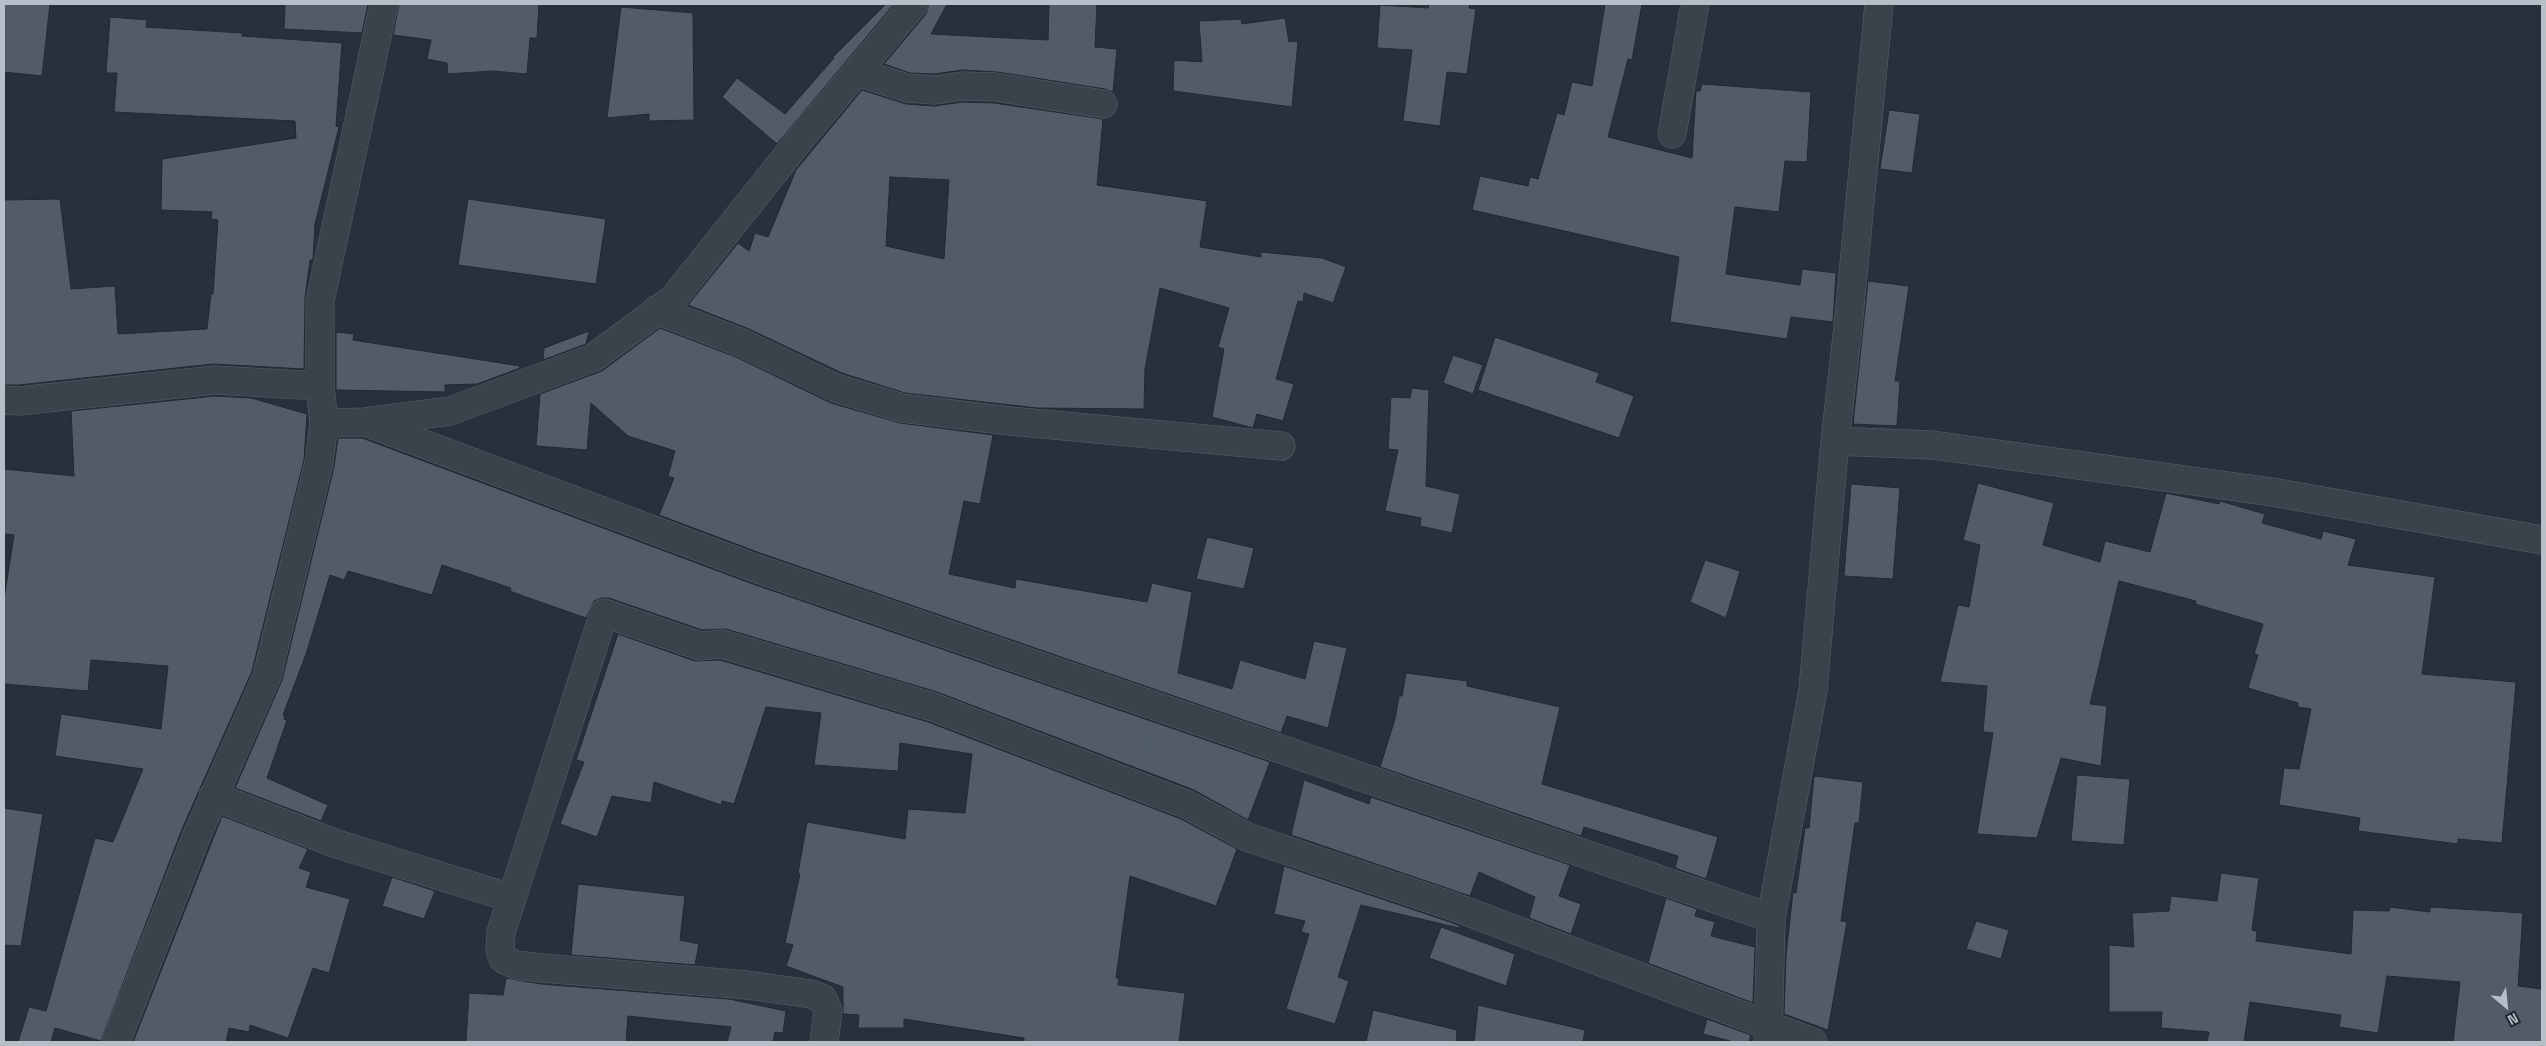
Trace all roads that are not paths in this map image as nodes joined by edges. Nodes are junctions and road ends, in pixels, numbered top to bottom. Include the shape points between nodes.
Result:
1 (384, 4) edge
2 (914, 4) edge
3 (1695, 4) edge
4 (1879, 4) edge
5 (857, 72) junction
6 (1103, 104) dead end
7 (1672, 134) dead end
8 (656, 310) junction
9 (320, 386) junction
10 (4, 400) edge
11 (365, 422) junction
12 (324, 423) junction
13 (1835, 441) junction
14 (1281, 446) dead end
15 (2542, 540) edge
16 (214, 796) junction
17 (511, 898) junction
18 (1771, 918) junction
19 (1768, 1034) edge
20 (116, 1042) edge
21 (824, 1042) edge
22 (1813, 1042) edge

1 - 9 street via 320,301
2 - 5 street
3 - 7 street
4 - 13 street
5 - 6 street via 907,88 995,87
5 - 8 street via 673,299
8 - 11 street via 593,358 450,411
8 - 14 street via 742,343 836,388 902,408
9 - 10 street via 215,380
9 - 12 street
11 - 12 street
11 - 18 street via 755,568
12 - 16 street via 319,463 267,676
13 - 15 street via 1932,445 2272,492
13 - 18 street via 1813,690
16 - 17 street via 337,844
16 - 20 street
17 - 19 street via 604,613 700,646 722,644 933,707 1188,805 1247,837 1455,908
17 - 21 street via 500,932 500,950 503,959 516,965 747,985 811,994 823,1000 828,1010
18 - 19 street
19 - 22 street

